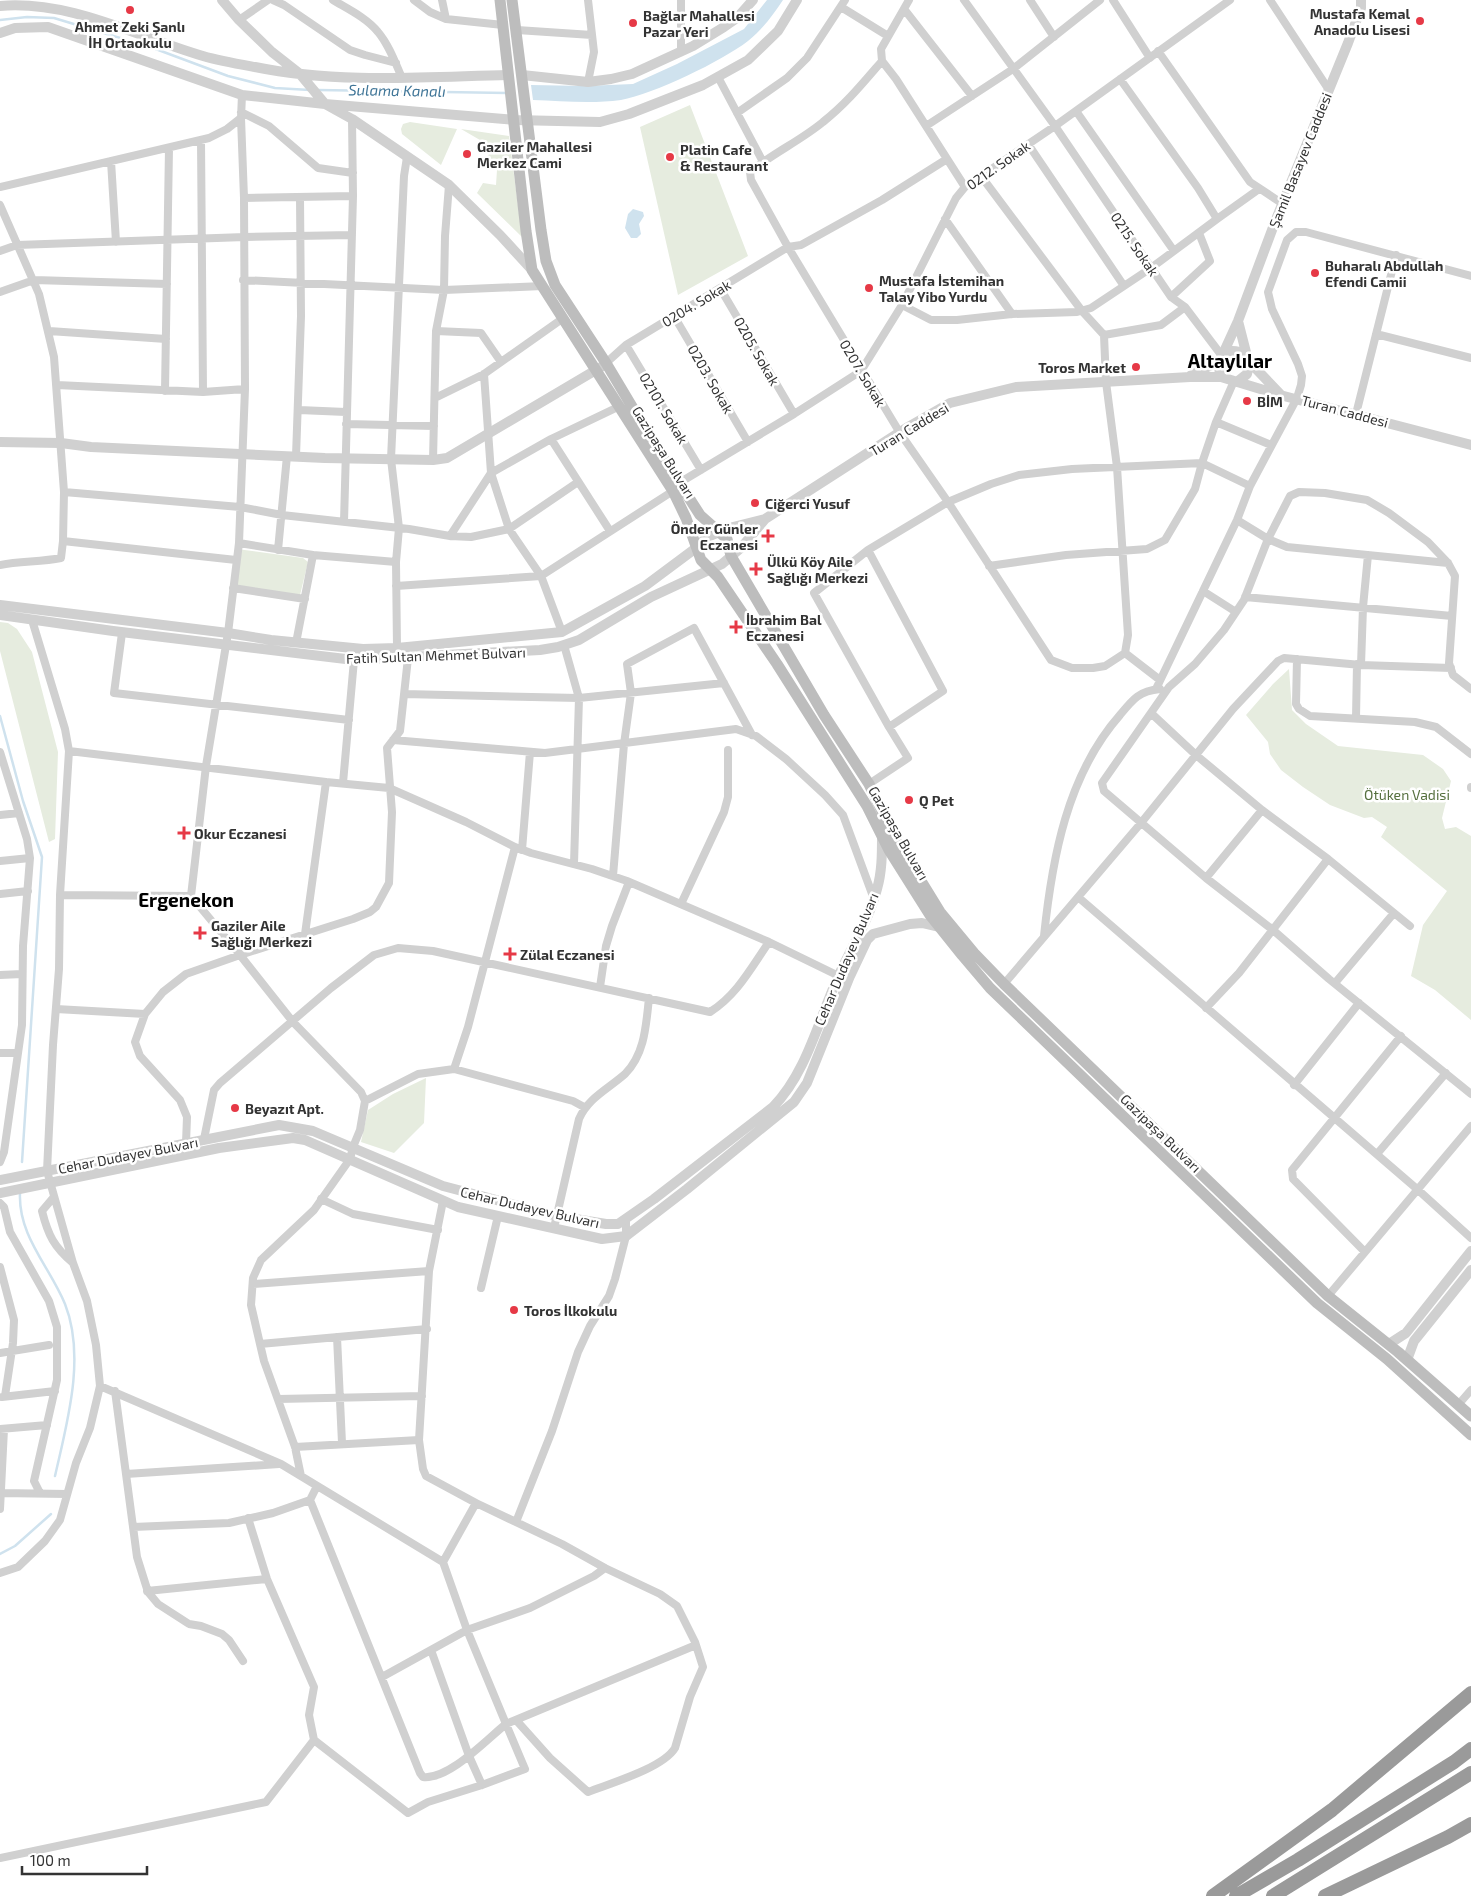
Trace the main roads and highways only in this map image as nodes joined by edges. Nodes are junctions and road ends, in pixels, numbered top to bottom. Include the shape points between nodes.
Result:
1 (500, 0) edge
2 (512, 0) edge
3 (676, 487) junction
4 (1471, 1416) edge
5 (1471, 1435) edge
6 (1471, 1693) edge
7 (1471, 1749) edge
8 (1471, 1773) edge
9 (1471, 1824) edge
10 (1213, 1896) edge
11 (1236, 1896) edge
12 (1273, 1896) edge
13 (1325, 1896) edge

1 - 3 main road, Gazipaşa Bulvarı via 532,270 618,407
2 - 3 main road, Gazipaşa Bulvarı via 546,261 555,285 606,363
3 - 4 main road, Gazipaşa Bulvarı via 726,539 731,556 824,715 869,784 897,842 940,912 974,953 1328,1296
3 - 5 main road, Gazipaşa Bulvarı via 701,560 718,576 777,664 867,806 925,907 990,988 1317,1303 1387,1359
6 - 10 highway via 1332,1810
7 - 11 highway
8 - 12 highway
9 - 13 highway

